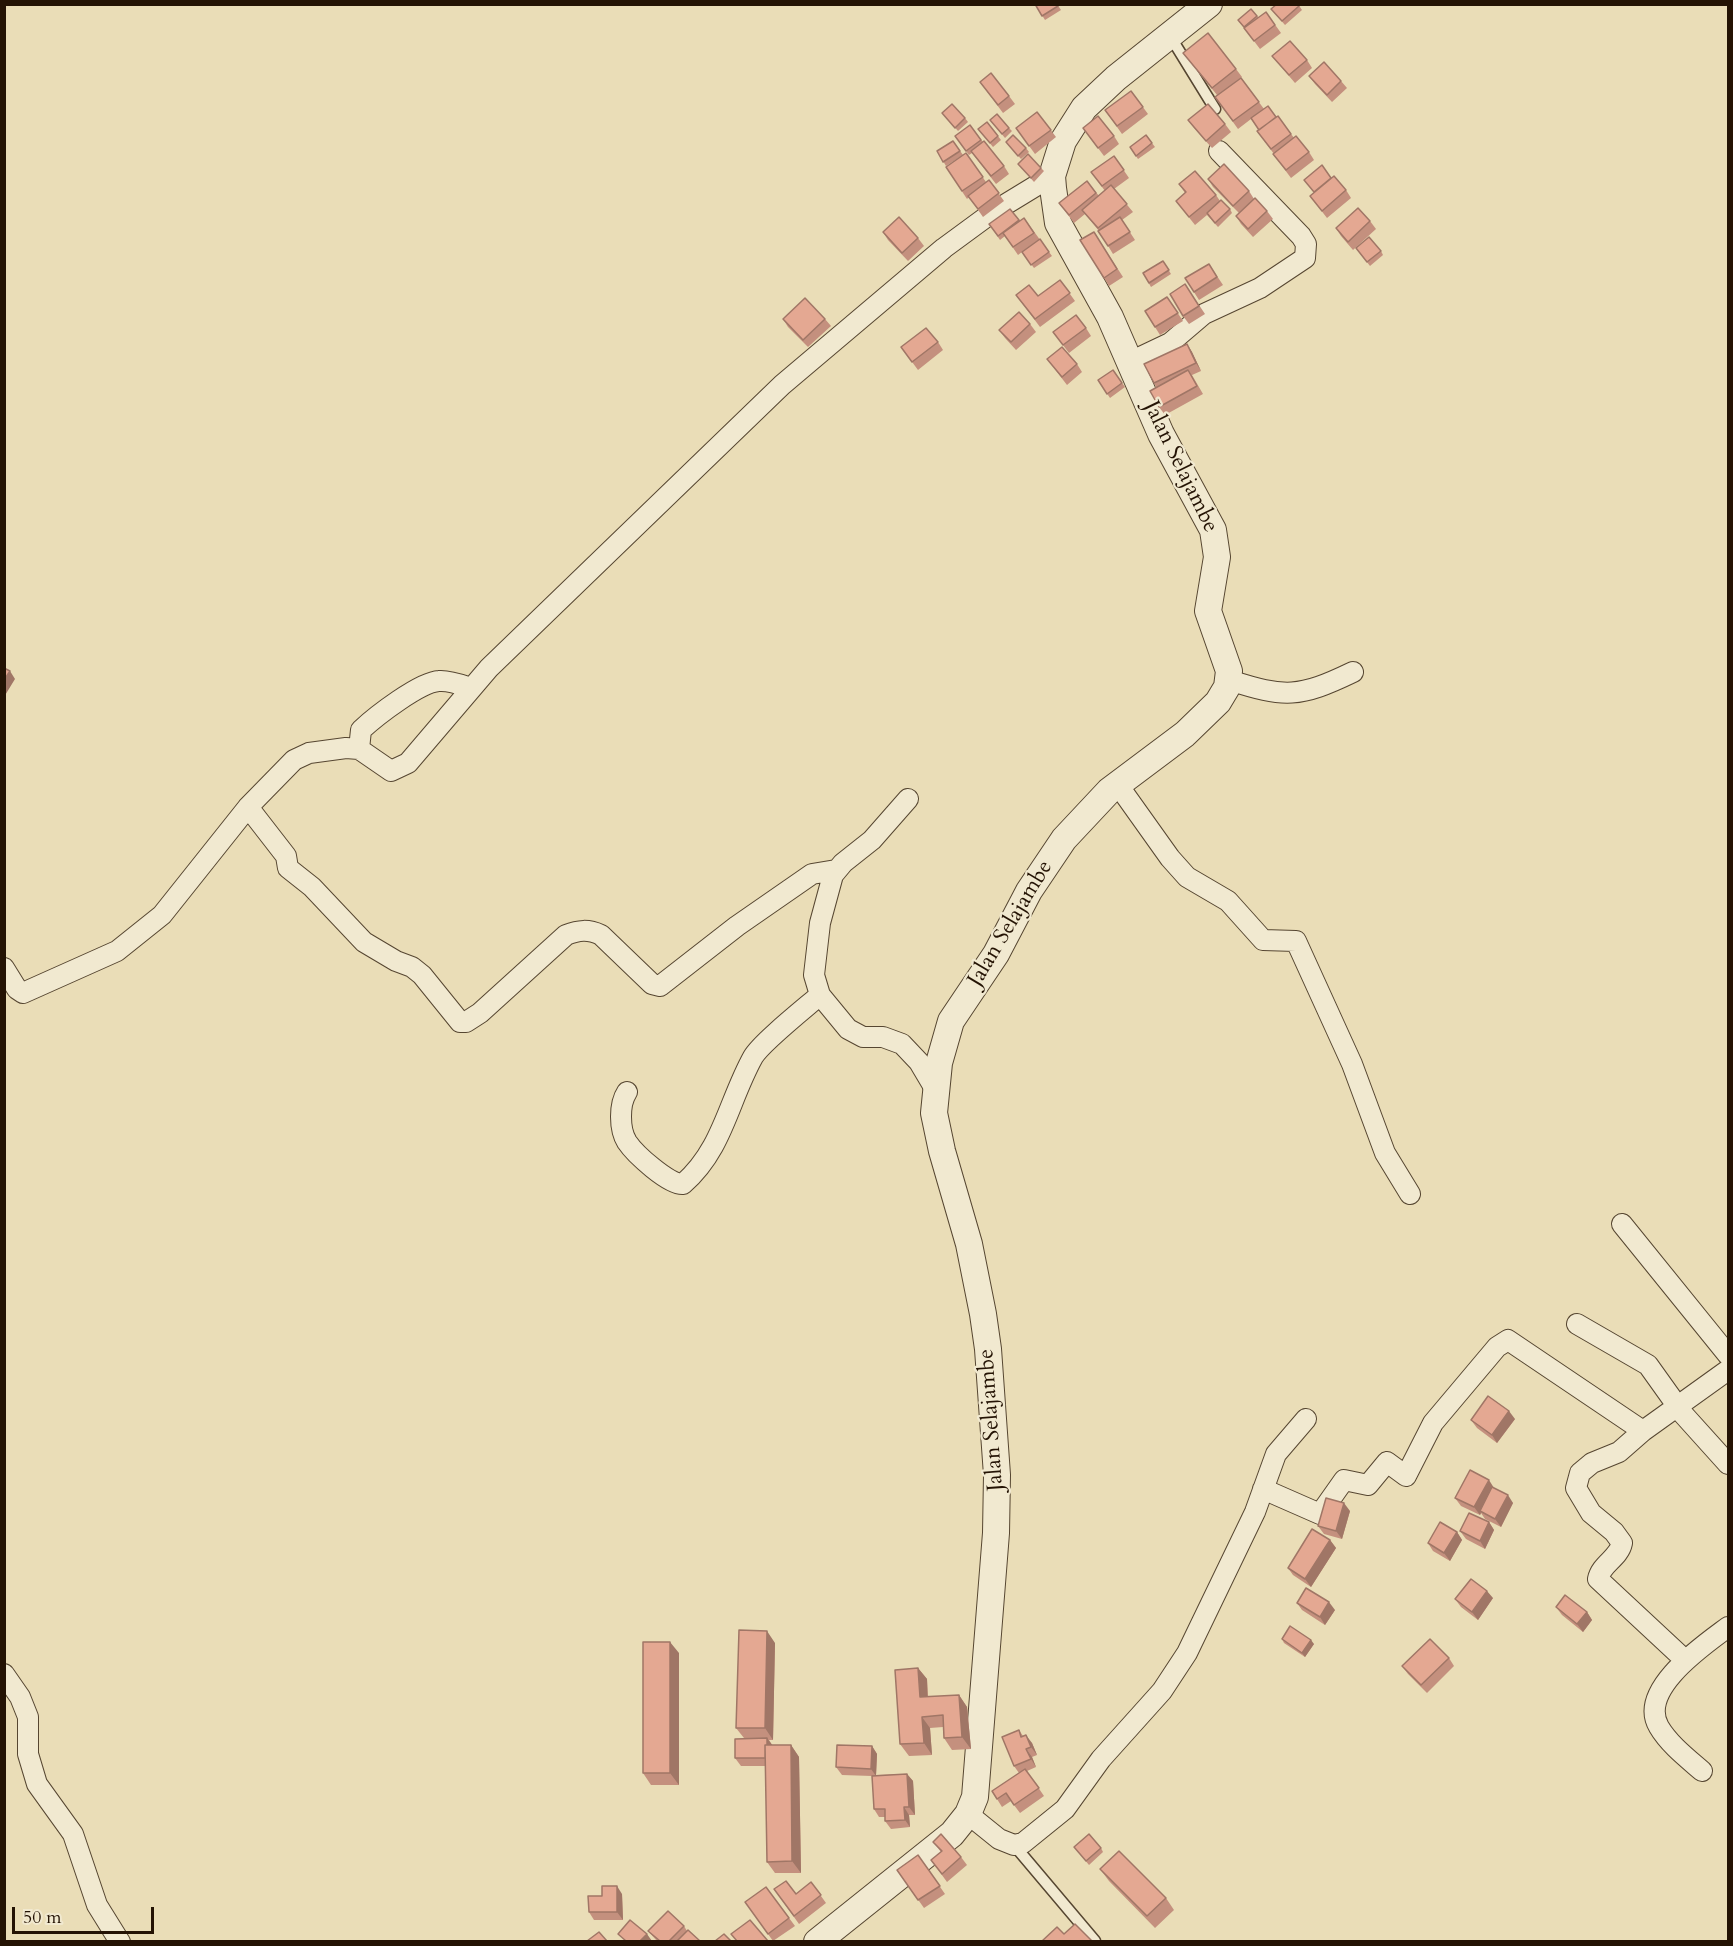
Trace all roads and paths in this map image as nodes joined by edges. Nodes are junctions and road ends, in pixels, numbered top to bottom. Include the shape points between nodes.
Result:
1 (1209, 4) edge
2 (1170, 36) junction
3 (1215, 109) edge
4 (1220, 151) dead end
5 (1052, 176) junction
6 (1130, 362) junction
7 (1353, 672) dead end
8 (1229, 680) junction
9 (471, 688) junction
10 (359, 749) junction
11 (1118, 784) junction
12 (908, 799) dead end
13 (248, 807) junction
14 (837, 870) junction
15 (4, 968) edge
16 (819, 995) junction
17 (935, 1089) junction
18 (627, 1092) dead end
19 (1410, 1194) dead end
20 (1622, 1224) dead end
21 (1577, 1324) dead end
22 (1728, 1355) edge
23 (1728, 1370) edge
24 (1678, 1406) junction
25 (1306, 1419) dead end
26 (1643, 1431) junction
27 (1728, 1464) edge
28 (1263, 1489) junction
29 (1728, 1627) edge
30 (1685, 1660) junction
31 (4, 1674) edge
32 (1702, 1771) dead end
33 (968, 1814) junction
34 (1014, 1845) junction
35 (120, 1941) edge
36 (817, 1941) edge
37 (1095, 1941) edge

1 - 2 street, Jalan Selajambe
2 - 3 lane
2 - 5 street, Jalan Selajambe via 1084,108 1067,130
4 - 6 street via 1301,236 1306,244 1305,258 1260,288 1204,314 1170,343
5 - 6 street, Jalan Selajambe via 1058,223 1091,280
5 - 9 street via 944,248 817,353
6 - 8 street, Jalan Selajambe via 1161,434 1216,538 1216,570 1208,611
7 - 8 street via 1316,690 1288,694
8 - 11 street, Jalan Selajambe via 1218,702 1185,734
9 - 10 street via 430,682 361,730
9 - 10 street via 408,763 397,770 387,770
10 - 13 street via 309,753 294,760
11 - 17 street, Jalan Selajambe via 1064,839 1029,891 996,954 959,1006 947,1031
11 - 19 street via 1187,877 1228,901 1263,940 1296,941 1352,1064 1385,1153
12 - 14 street via 872,840
13 - 14 street via 286,856 288,868 312,887 364,942 422,975 459,1022 480,1013 566,935 577,931 590,930 601,935 652,984 660,986 812,874
13 - 15 street via 162,915 117,951 23,993
14 - 16 street via 820,923 814,958 813,975
16 - 17 street via 857,1035 883,1037 902,1044 919,1062
16 - 18 street via 754,1055 720,1137 708,1158 683,1184 676,1185 664,1177 626,1141 621,1108
17 - 33 street, Jalan Selajambe via 939,1137 969,1244 984,1323 996,1467 996,1533 978,1766 975,1797
20 - 22 street
21 - 24 street via 1648,1365
23 - 24 street
24 - 26 street
24 - 27 street
25 - 28 street via 1276,1454
26 - 28 street via 1508,1340 1497,1347 1433,1423 1406,1476 1387,1462 1368,1485 1344,1480 1320,1514
26 - 30 street via 1619,1452 1584,1467 1576,1488 1591,1514 1622,1543 1598,1579
28 - 34 street via 1202,1626 1166,1685 1101,1759 1065,1809 1029,1839
29 - 30 street
30 - 32 street via 1660,1691 1655,1715 1670,1742
31 - 35 street via 20,1697 28,1718 28,1754 37,1784 73,1834 97,1905
33 - 34 street via 999,1839
33 - 36 street, Jalan Selajambe via 952,1834
34 - 37 lane

